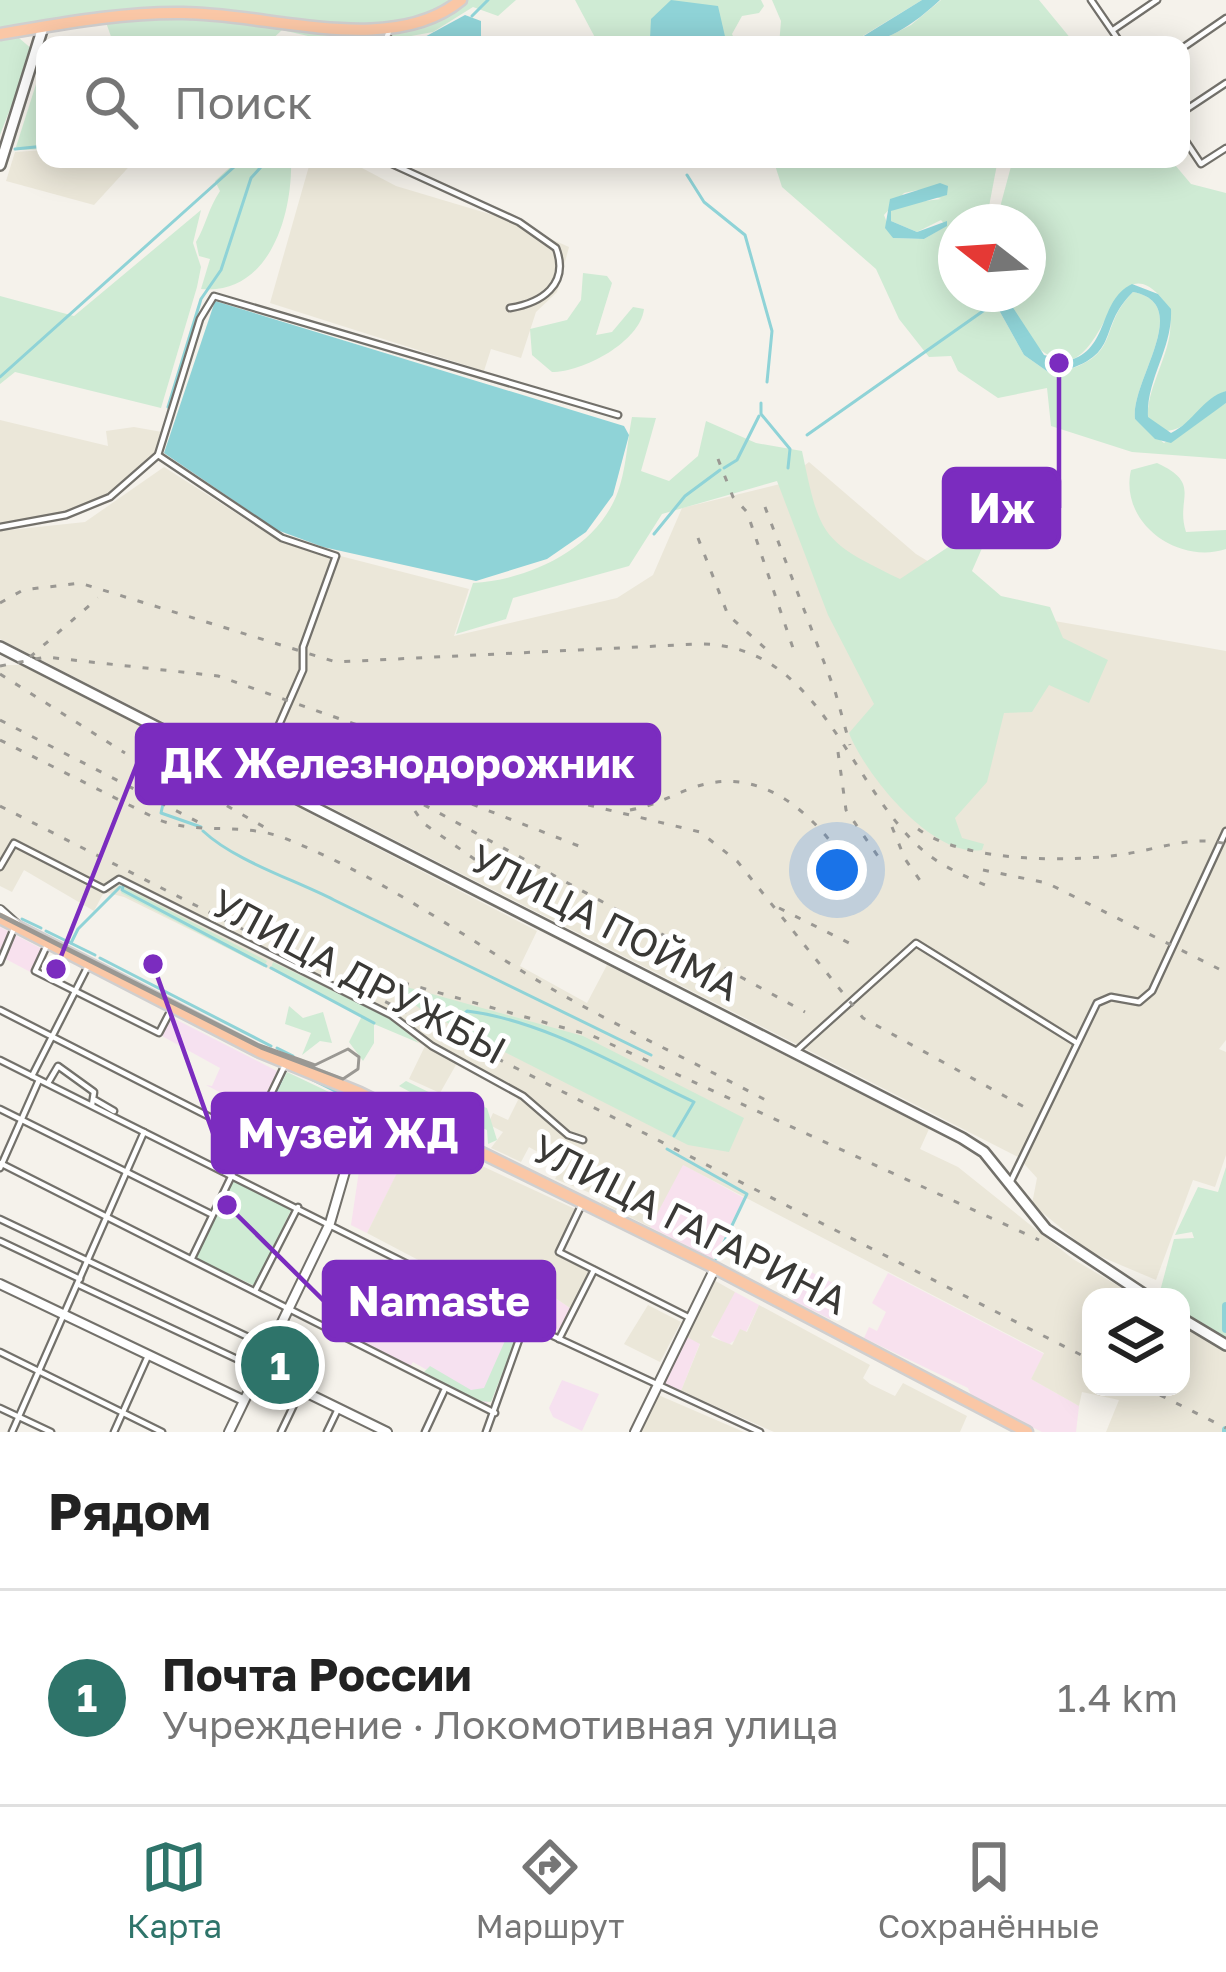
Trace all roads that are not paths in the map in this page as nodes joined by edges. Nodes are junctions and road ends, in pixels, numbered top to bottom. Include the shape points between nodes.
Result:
1 (461, 0) edge
2 (1091, 0) edge
3 (1157, 0) edge
4 (1226, 19) edge
5 (43, 27) junction
6 (1112, 30) junction
7 (389, 31) junction
8 (0, 34) edge
9 (40, 36) edge
10 (387, 36) edge
11 (1116, 36) edge
12 (1190, 43) edge
13 (36, 49) edge
14 (1226, 83) edge
15 (1190, 107) edge
16 (1190, 148) edge
17 (1226, 148) edge
18 (0, 165) edge
19 (400, 168) edge
20 (510, 308) dead end
21 (618, 415) dead end
22 (158, 455) junction
23 (0, 527) edge
24 (0, 646) edge
25 (256, 775) junction
26 (1226, 831) edge
27 (0, 867) edge
28 (0, 914) edge
29 (17, 927) junction
30 (48, 943) junction
31 (0, 962) edge
32 (89, 964) junction
33 (76, 992) junction
34 (172, 1007) junction
35 (0, 1010) edge
36 (54, 1037) junction
37 (1077, 1043) junction
38 (795, 1052) junction
39 (0, 1060) edge
40 (287, 1061) junction
41 (35, 1078) junction
42 (48, 1083) junction
43 (367, 1096) junction
44 (93, 1103) junction
45 (0, 1109) edge
46 (114, 1111) dead end
47 (21, 1119) junction
48 (145, 1132) junction
49 (250, 1138) junction
50 (583, 1140) dead end
51 (0, 1165) edge
52 (128, 1171) junction
53 (232, 1175) junction
54 (1010, 1183) junction
55 (583, 1202) junction
56 (298, 1207) junction
57 (211, 1214) junction
58 (106, 1216) junction
59 (0, 1219) edge
60 (330, 1223) junction
61 (0, 1241) edge
62 (192, 1258) junction
63 (88, 1261) junction
64 (715, 1268) junction
65 (594, 1270) junction
66 (78, 1282) junction
67 (0, 1284) edge
68 (1133, 1288) edge
69 (255, 1291) junction
70 (288, 1309) junction
71 (64, 1316) junction
72 (690, 1318) junction
73 (525, 1323) junction
74 (1190, 1324) edge
75 (559, 1339) junction
76 (1226, 1346) edge
77 (268, 1347) junction
78 (0, 1352) edge
79 (148, 1356) junction
80 (258, 1369) junction
81 (37, 1373) junction
82 (657, 1387) junction
83 (301, 1390) junction
84 (444, 1391) junction
85 (244, 1400) junction
86 (0, 1408) edge
87 (338, 1409) junction
88 (126, 1412) junction
89 (495, 1413) junction
90 (19, 1416) junction
91 (366, 1427) edge
92 (12, 1432) edge
93 (51, 1432) edge
94 (114, 1432) edge
95 (162, 1432) edge
96 (229, 1432) edge
97 (281, 1432) edge
98 (327, 1432) edge
99 (387, 1432) edge
100 (425, 1432) edge
101 (486, 1432) edge
102 (635, 1432) edge
103 (760, 1432) edge
104 (1028, 1432) edge

1 - 7 main road via 424,23
2 - 6 street
3 - 6 street
4 - 12 street
5 - 7 main road via 187,13
5 - 8 main road
5 - 9 main road
6 - 11 street
7 - 10 street
13 - 18 main road
14 - 15 street
16 - 17 street via 1201,164
19 - 20 street via 550,240 560,259 549,294
21 - 22 street via 214,296
22 - 23 street via 110,497
22 - 25 street via 281,538 336,556 303,647 303,670
24 - 25 main road, УЛИЦА ПОЙМА
25 - 38 main road, УЛИЦА ПОЙМА
26 - 37 street via 1153,991 1138,1002 1101,999
27 - 50 street, УЛИЦА ДРУЖБЫ via 14,843 104,889 119,878 391,1015
28 - 29 main road, УЛИЦА ГАГАРИНА
29 - 30 main road, УЛИЦА ГАГАРИНА
29 - 31 street
30 - 32 main road, УЛИЦА ГАГАРИНА
30 - 33 street via 34,970
32 - 33 street
32 - 34 main road, УЛИЦА ГАГАРИНА
33 - 34 street via 159,1033
33 - 36 street
34 - 40 main road, УЛИЦА ГАГАРИНА
35 - 36 street
36 - 41 street
36 - 49 street
37 - 38 street via 916,943
37 - 54 street
38 - 54 main road, УЛИЦА ПОЙМА via 974,1145
39 - 41 street
40 - 43 main road, УЛИЦА ГАГАРИНА
40 - 49 street
41 - 42 street
41 - 47 street
42 - 44 street
42 - 44 street via 58,1066 74,1073 74,1082 94,1092
43 - 55 main road, УЛИЦА ГАГАРИНА
43 - 60 street
44 - 46 street
44 - 48 street
45 - 47 street
47 - 51 street
47 - 52 street
48 - 52 street
48 - 53 street
49 - 53 street
51 - 58 street
52 - 57 street
52 - 58 street
53 - 56 street
53 - 57 street
54 - 68 main road, УЛИЦА ПОЙМА via 1069,1249
55 - 64 main road, УЛИЦА ГАГАРИНА
55 - 65 street via 559,1252
56 - 60 street
56 - 69 street
57 - 62 street
58 - 62 street
58 - 63 street
59 - 63 street
60 - 70 street
60 - 73 street
61 - 66 street
62 - 69 street
63 - 66 street
63 - 77 street
64 - 72 street
64 - 104 main road, УЛИЦА ГАГАРИНА
65 - 72 street
65 - 75 street
66 - 71 street
66 - 80 street
67 - 71 street
69 - 70 street
70 - 77 street
70 - 84 street
71 - 79 street
71 - 81 street
72 - 82 street
73 - 75 street
73 - 89 street
74 - 76 main road
75 - 82 street
77 - 80 street
78 - 81 street
79 - 85 street
79 - 88 street
80 - 83 street
80 - 85 street
81 - 88 street
81 - 90 street
82 - 102 street
82 - 103 street
83 - 87 street
83 - 97 street
84 - 89 street
84 - 100 street
85 - 96 street
86 - 90 street
87 - 91 street
87 - 98 street
88 - 94 street
88 - 95 street
89 - 101 street
90 - 92 street
90 - 93 street
91 - 99 street

